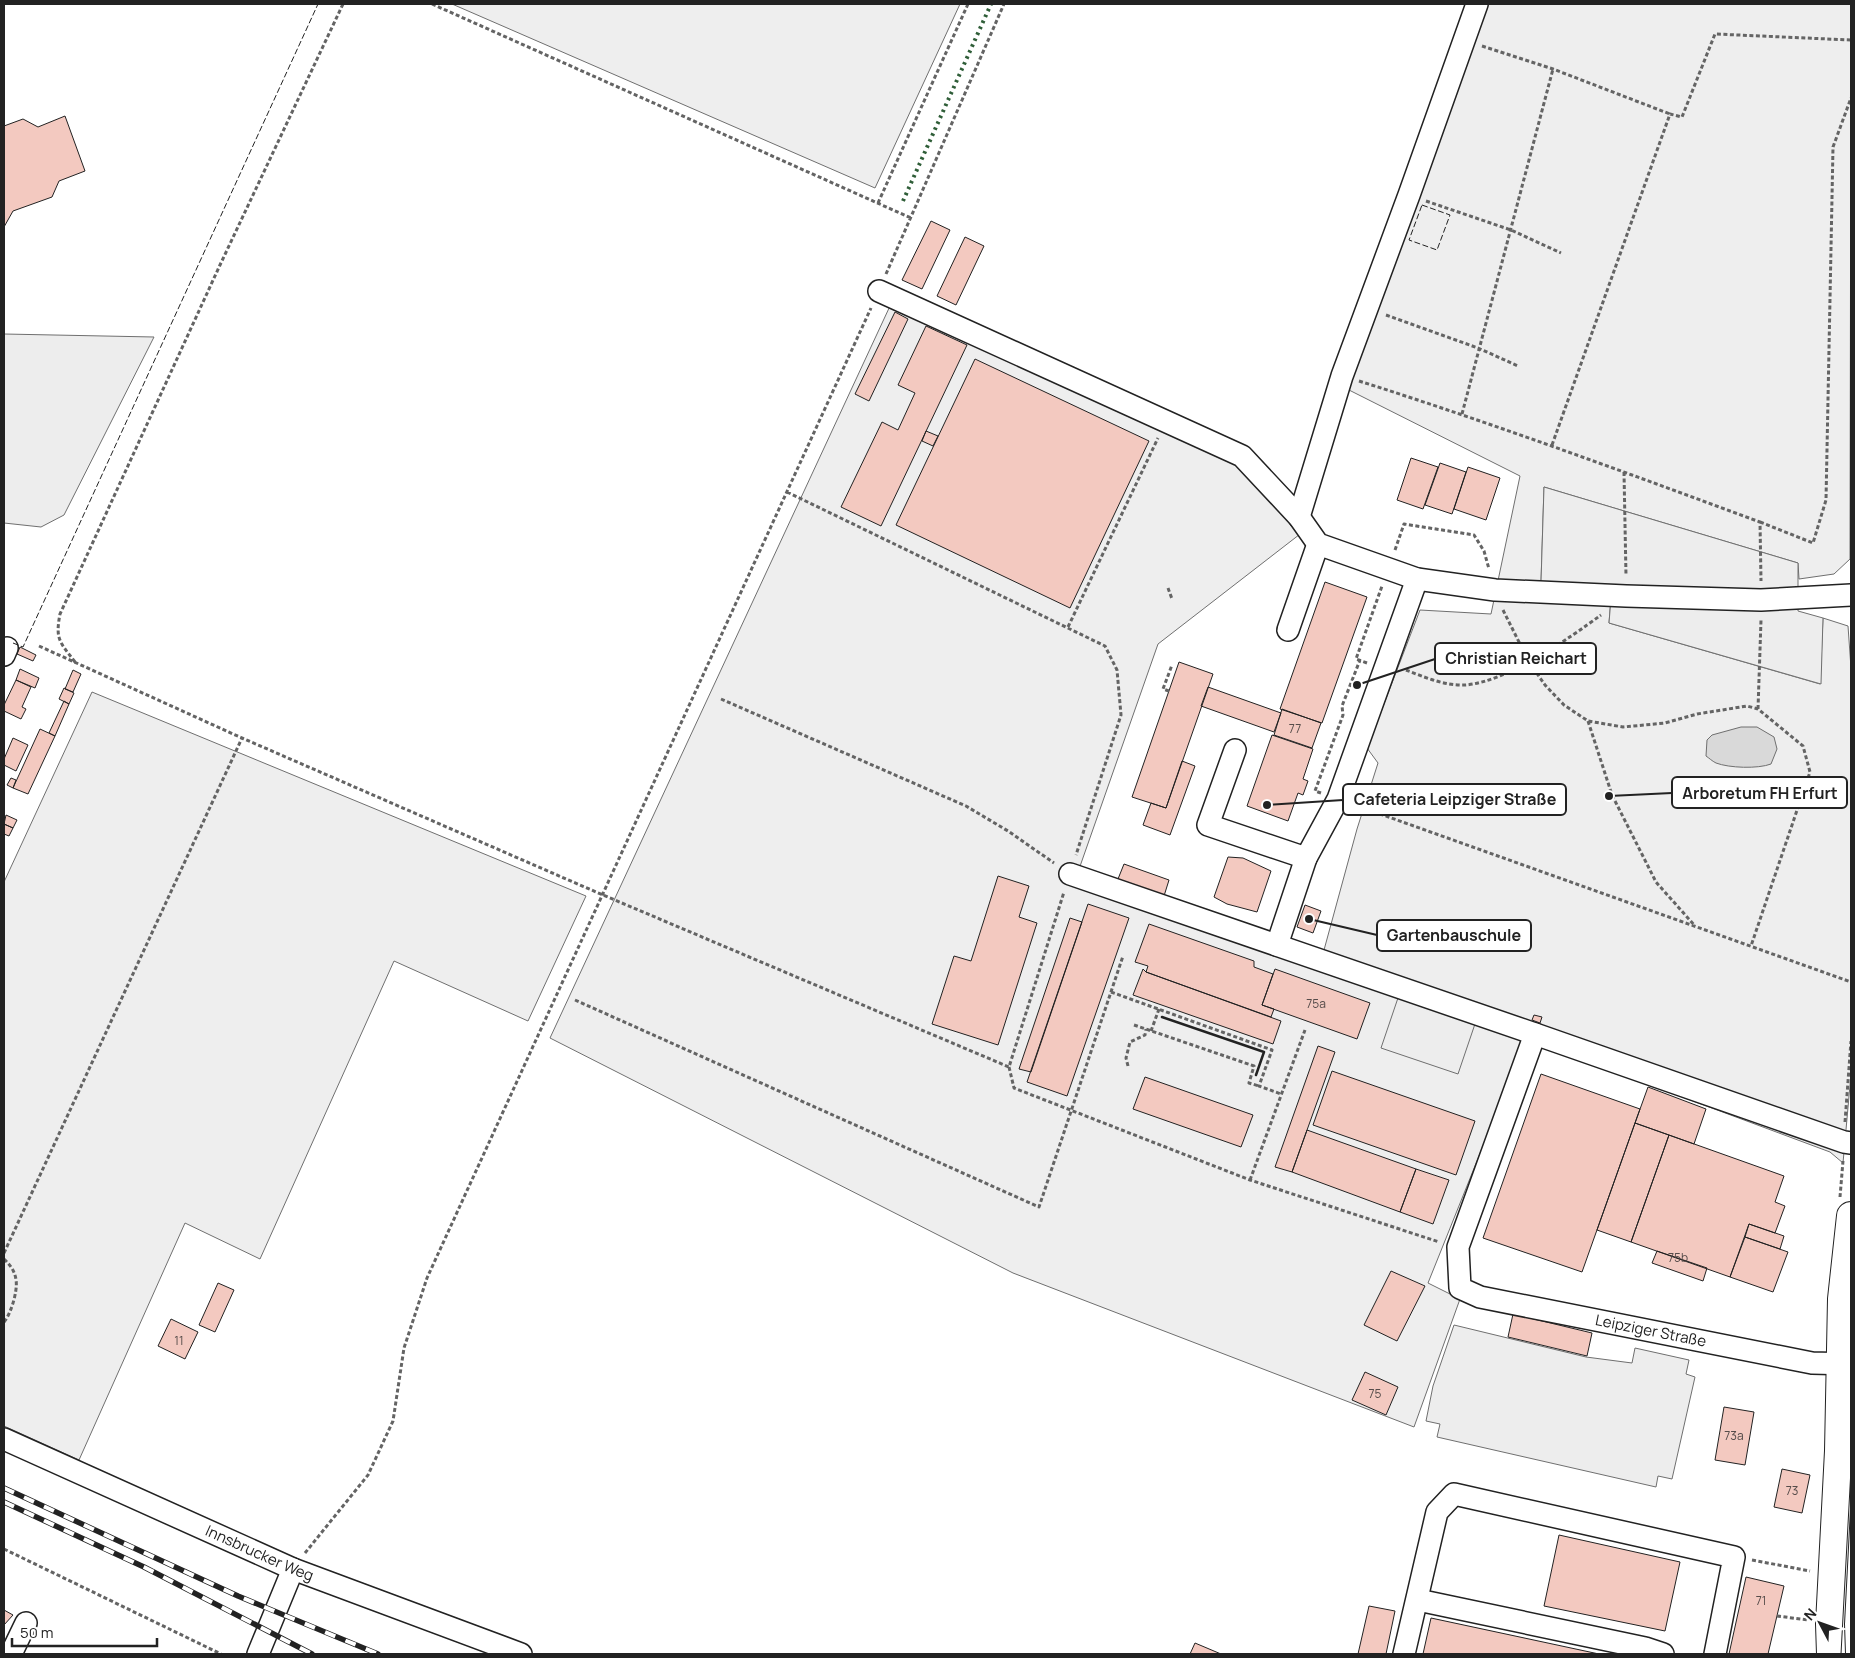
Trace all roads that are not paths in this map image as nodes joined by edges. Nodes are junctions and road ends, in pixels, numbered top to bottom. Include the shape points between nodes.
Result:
1 (1477, 4) edge
2 (878, 291) road end
3 (1299, 517) junction
4 (1318, 544) junction
5 (1417, 579) junction
6 (1851, 595) edge
7 (1288, 630) dead end
8 (1235, 750) dead end
9 (1306, 858) junction
10 (1070, 874) road end
11 (1277, 946) junction
12 (1535, 1034) junction
13 (1851, 1143) edge
14 (1851, 1216) edge
15 (1846, 1364) edge
16 (4, 1439) edge
17 (293, 1569) junction
18 (1418, 1600) junction
19 (26, 1623) dead end
20 (11, 1654) edge
21 (258, 1654) edge
22 (521, 1654) edge
23 (1404, 1654) edge
24 (1663, 1654) edge
25 (1715, 1654) edge
26 (1831, 1654) edge

1 - 3 street via 1342,376
2 - 3 street via 1242,456
3 - 4 street
4 - 5 street
4 - 7 street
5 - 6 street via 1495,590 1626,596 1761,600
5 - 9 street via 1338,799
8 - 9 street via 1208,825
9 - 11 street
10 - 11 street
11 - 12 street
12 - 13 street
12 - 15 street, Leipziger Straße via 1458,1247 1460,1288 1480,1297 1574,1317 1812,1362
14 - 15 main road via 1842,1299
15 - 26 main road via 1830,1624
16 - 17 street, Innsbrucker Weg
17 - 21 street
17 - 22 street, Innsbrucker Weg
18 - 23 street
18 - 24 street
18 - 25 street via 1437,1512 1454,1494 1734,1556
19 - 20 street

